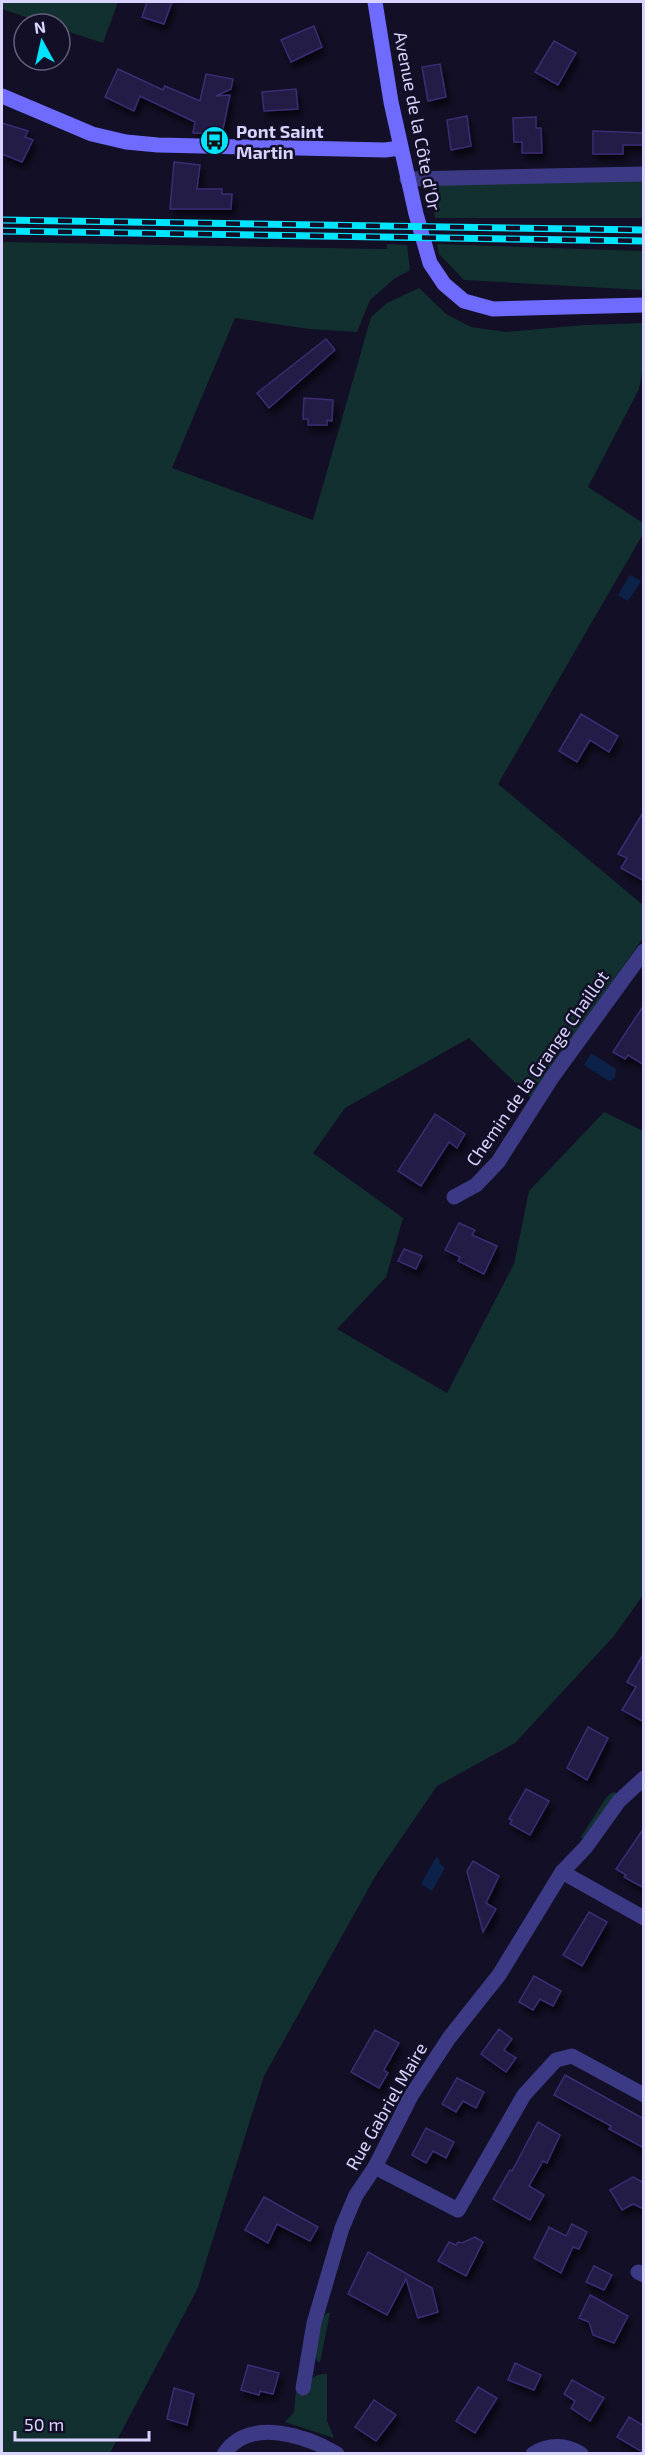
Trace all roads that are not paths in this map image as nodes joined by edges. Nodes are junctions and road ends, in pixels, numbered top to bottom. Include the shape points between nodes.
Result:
1 (375, 2) edge
2 (2, 96) edge
3 (400, 148) junction
4 (644, 174) edge
5 (407, 178) junction
6 (644, 305) edge
7 (644, 951) edge
8 (454, 1197) dead end
9 (644, 1778) edge
10 (562, 1872) junction
11 (644, 1918) edge
12 (644, 2094) edge
13 (375, 2167) junction
14 (303, 2388) dead end
15 (224, 2454) edge
16 (337, 2454) edge
17 (533, 2454) edge
18 (581, 2454) edge

1 - 3 main road, Avenue de la Côte d'Or
2 - 3 main road via 92,134 126,142
3 - 5 main road, Avenue de la Côte d'Or
4 - 5 street
5 - 6 main road, Avenue de la Côte d'Or via 425,248 436,274 464,301 508,309
7 - 8 street, Chemin de la Grange Chaillot via 553,1076 498,1162 476,1185
9 - 10 street, Rue Gabriel Maire via 619,1802
10 - 11 street
10 - 13 street, Rue Gabriel Maire via 499,1975 429,2066
12 - 13 street via 580,2059 572,2056 556,2060 524,2095 458,2210
13 - 14 street, Rue Gabriel Maire via 356,2195 342,2228 314,2323
15 - 16 street via 238,2441 268,2432 302,2437
17 - 18 street via 562,2445

